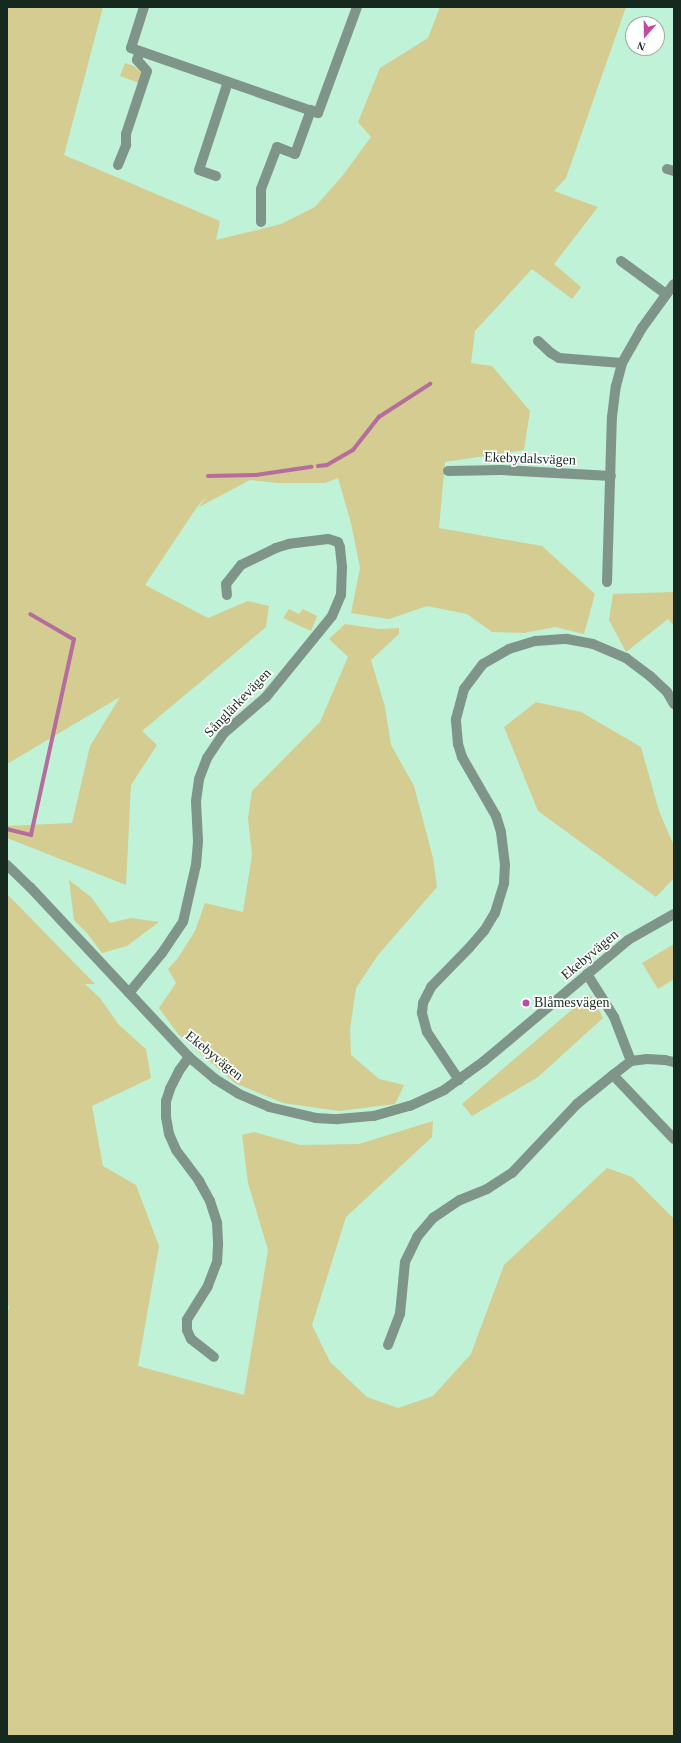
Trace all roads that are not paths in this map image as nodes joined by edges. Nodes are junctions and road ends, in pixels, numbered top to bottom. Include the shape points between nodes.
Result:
1 (144, 7) edge
2 (357, 7) edge
3 (140, 51) junction
4 (228, 82) junction
5 (311, 110) junction
6 (118, 165) dead end
7 (216, 176) dead end
8 (261, 222) dead end
9 (621, 260) dead end
10 (674, 284) edge
11 (666, 294) junction
12 (538, 341) dead end
13 (622, 364) junction
14 (448, 471) dead end
15 (611, 476) junction
16 (607, 582) dead end
17 (227, 595) dead end
18 (674, 704) edge
19 (7, 866) edge
20 (674, 914) edge
21 (587, 974) junction
22 (129, 993) junction
23 (189, 1057) junction
24 (631, 1061) junction
25 (674, 1062) edge
26 (613, 1075) junction
27 (459, 1080) junction
28 (674, 1139) edge
29 (388, 1345) dead end
30 (214, 1357) dead end

1 - 3 street via 131,48
2 - 5 street via 318,113
3 - 4 street
3 - 6 street via 136,60 147,71
4 - 5 street
4 - 7 street via 199,170
5 - 8 street via 294,154 276,147 261,189
9 - 11 street
10 - 11 street
11 - 13 street via 642,328
12 - 13 street via 559,358
13 - 15 street via 612,417
14 - 15 street, Ekebydalsvägen via 501,470
15 - 16 street
17 - 22 street, Sånglärkevägen via 226,584 241,565 276,548 328,538 338,542 342,567 341,595 332,616 266,697 223,734 207,758 196,801 196,865 185,916 172,940
18 - 27 street via 667,692 626,658 593,644 567,639 536,641 503,652 483,664 464,689 456,719 458,744 467,767 496,816 501,832 505,865 504,883 495,913 484,931 431,987 423,1003 422,1013 427,1032
19 - 22 street, Ekebyvägen via 30,886
20 - 21 street, Ekebyvägen via 628,940
21 - 24 street via 614,1017
21 - 27 street, Ekebyvägen
22 - 23 street, Ekebyvägen
23 - 27 street, Ekebyvägen via 215,1079 239,1094 269,1107 316,1118 374,1116 410,1106
23 - 30 street via 170,1089 166,1101 166,1117 169,1134 176,1150 199,1181 217,1223 216,1262 208,1286 187,1320 187,1330 191,1339
24 - 25 street via 653,1059
24 - 26 street
26 - 28 street
26 - 29 street via 578,1104 512,1173 487,1189 460,1200 433,1218 416,1237 405,1262 400,1314

